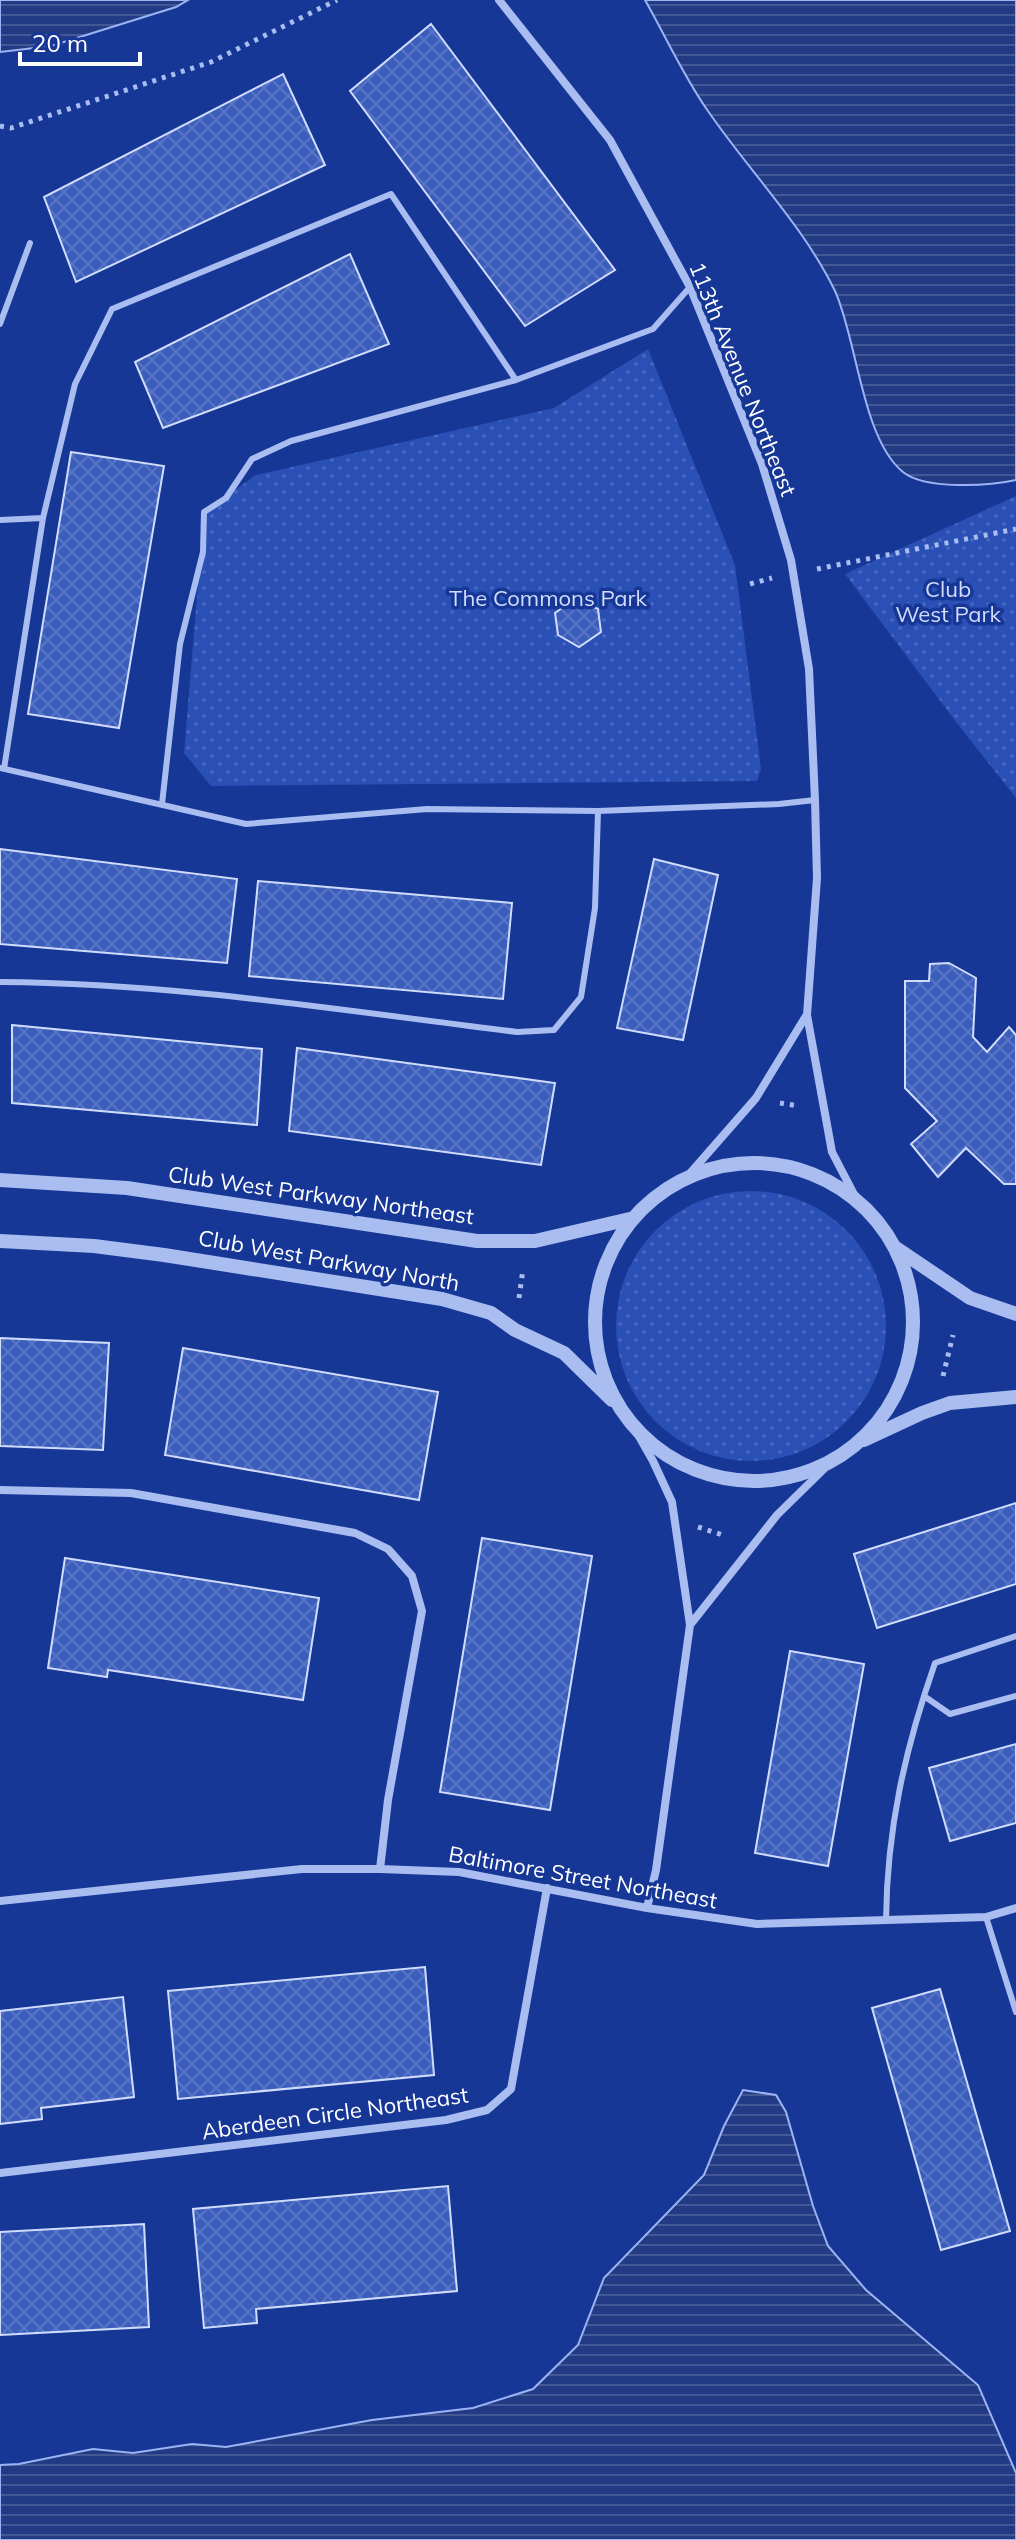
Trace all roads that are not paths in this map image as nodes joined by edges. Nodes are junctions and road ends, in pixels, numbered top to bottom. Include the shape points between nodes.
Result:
1 (499, 0) edge
2 (30, 243) dead end
3 (690, 287) junction
4 (0, 324) edge
5 (516, 380) junction
6 (43, 518) junction
7 (0, 520) edge
8 (2, 768) edge
9 (815, 800) junction
10 (162, 804) junction
11 (598, 811) junction
12 (0, 982) edge
13 (807, 1015) junction
14 (686, 1178) junction
15 (0, 1180) edge
16 (857, 1200) junction
17 (634, 1218) junction
18 (0, 1241) edge
19 (896, 1248) junction
20 (1016, 1314) edge
21 (1016, 1397) edge
22 (619, 1407) junction
23 (632, 1424) junction
24 (860, 1441) junction
25 (832, 1461) junction
26 (0, 1490) edge
27 (690, 1625) junction
28 (1016, 1636) edge
29 (924, 1696) junction
30 (1016, 1696) edge
31 (380, 1869) junction
32 (547, 1888) junction
33 (0, 1901) edge
34 (647, 1908) junction
35 (1016, 1908) edge
36 (986, 1917) junction
37 (886, 1920) junction
38 (1016, 2012) edge
39 (0, 2173) edge

1 - 3 street, 113th Avenue Northeast via 610,140
2 - 4 lane
3 - 5 lane via 653,329
3 - 9 street, 113th Avenue Northeast via 762,464 791,560 809,669
5 - 6 lane via 391,194 112,309 75,384
5 - 10 lane via 291,441 252,459 226,498 204,512 203,552 180,644
6 - 7 lane
6 - 8 lane
8 - 10 lane
9 - 11 lane
9 - 13 street, 113th Avenue Northeast via 817,878
10 - 11 lane via 246,824 427,809
11 - 12 lane via 595,908 581,997 554,1030 517,1032 215,994
13 - 14 street, 113th Avenue Northeast via 756,1098
13 - 16 street, 113th Avenue Northeast via 832,1152
14 - 16 street via 730,1164 775,1164 819,1176
14 - 17 street
15 - 17 street, Club West Parkway Northeast via 127,1188 477,1241 535,1241
16 - 19 street
17 - 22 street via 611,1252 599,1290 595,1330 602,1370
18 - 22 street, Club West Parkway North via 164,1255 442,1299 491,1313 564,1353
19 - 20 street via 970,1298
19 - 24 street via 910,1287 913,1329 906,1371 888,1409
21 - 24 street via 950,1403
22 - 23 street
23 - 25 street via 674,1460 726,1479 781,1480
23 - 27 street via 672,1502
24 - 25 street
25 - 27 street via 777,1515
26 - 31 street via 131,1493 355,1533 388,1549 412,1576 422,1611
27 - 34 street
28 - 29 lane via 935,1663
29 - 30 lane via 950,1714
29 - 37 lane via 898,1790
31 - 32 street, Baltimore Street Northeast via 459,1872
31 - 33 street, Baltimore Street Northeast via 302,1869
32 - 34 street, Baltimore Street Northeast
32 - 39 street, Aberdeen Circle Northeast via 511,2089 487,2110 446,2120
34 - 37 street, Baltimore Street Northeast via 757,1924
35 - 36 street, Baltimore Street Northeast
36 - 37 street, Baltimore Street Northeast
36 - 38 lane

